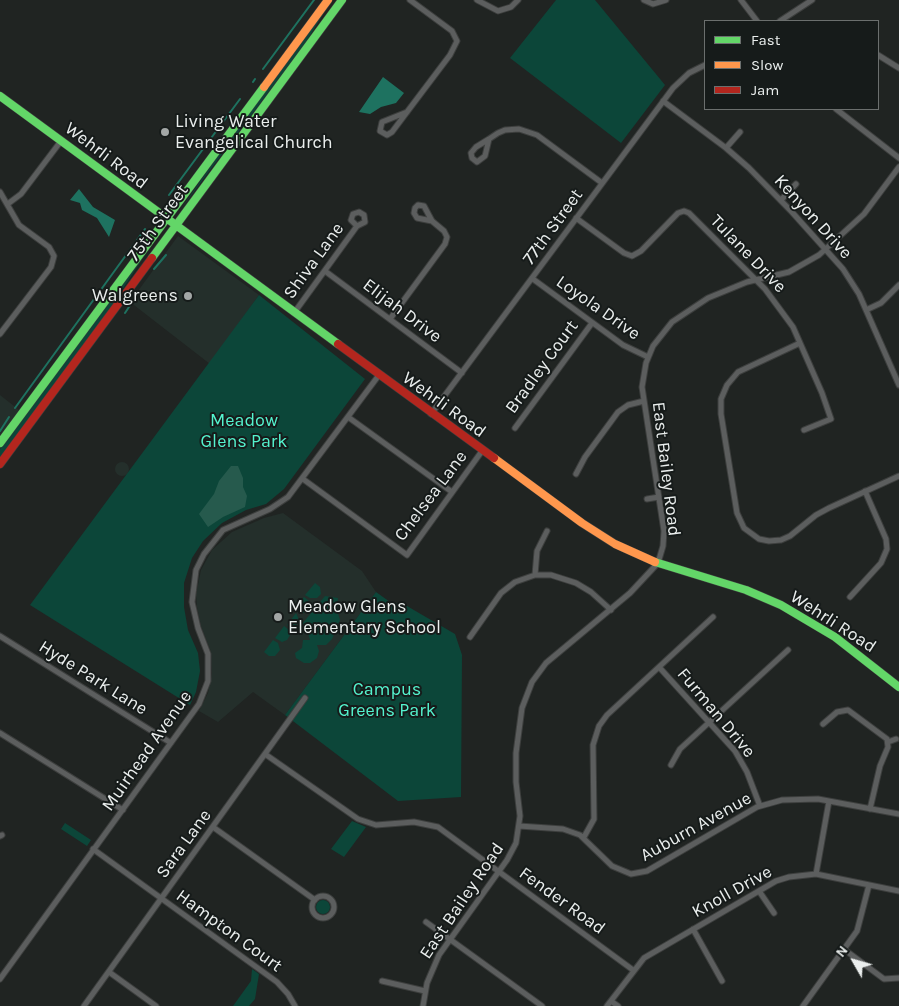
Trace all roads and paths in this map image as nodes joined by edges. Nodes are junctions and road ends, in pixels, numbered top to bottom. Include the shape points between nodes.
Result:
1 (328, 0) edge
2 (342, 0) edge
3 (410, 0) edge
4 (477, 0) edge
5 (518, 0) edge
6 (644, 0) edge
7 (666, 0) edge
8 (742, 0) edge
9 (812, 0) edge
10 (756, 20) edge
11 (782, 20) edge
12 (879, 56) edge
13 (704, 66) edge
14 (899, 68) edge
15 (0, 96) edge
16 (663, 101) junction
17 (837, 110) edge
18 (407, 112) junction
19 (740, 132) dead end
20 (489, 139) dead end
21 (61, 141) junction
22 (726, 148) junction
23 (899, 158) edge
24 (899, 167) edge
25 (602, 183) junction
26 (796, 184) dead end
27 (0, 192) edge
28 (781, 200) junction
29 (8, 203) junction
30 (576, 218) junction
31 (166, 219) junction
32 (432, 221) dead end
33 (174, 226) junction
34 (357, 226) dead end
35 (825, 249) junction
36 (325, 271) junction
37 (533, 279) junction
38 (756, 280) junction
39 (899, 285) edge
40 (866, 310) junction
41 (294, 313) junction
42 (390, 319) junction
43 (0, 323) edge
44 (592, 323) junction
45 (6, 327) junction
46 (0, 334) edge
47 (800, 343) junction
48 (648, 356) junction
49 (462, 373) junction
50 (379, 375) junction
51 (899, 386) edge
52 (644, 401) junction
53 (431, 414) junction
54 (348, 417) junction
55 (515, 428) dead end
56 (804, 430) dead end
57 (0, 444) edge
58 (482, 451) junction
59 (0, 464) edge
60 (576, 474) dead end
61 (899, 476) edge
62 (302, 479) junction
63 (865, 491) junction
64 (452, 492) junction
65 (659, 497) junction
66 (647, 499) dead end
67 (547, 531) dead end
68 (658, 563) junction
69 (535, 575) junction
70 (850, 597) dead end
71 (610, 610) junction
72 (713, 617) dead end
73 (0, 636) edge
74 (470, 638) dead end
75 (788, 650) dead end
76 (659, 667) junction
77 (899, 687) edge
78 (305, 698) dead end
79 (710, 722) junction
80 (823, 724) dead end
81 (0, 733) edge
82 (896, 739) dead end
83 (888, 742) junction
84 (171, 743) junction
85 (265, 754) junction
86 (671, 766) dead end
87 (829, 801) junction
88 (760, 806) junction
89 (870, 809) junction
90 (123, 810) junction
91 (899, 814) edge
92 (213, 826) junction
93 (520, 826) junction
94 (584, 837) junction
95 (93, 849) junction
96 (498, 872) junction
97 (816, 874) junction
98 (870, 884) junction
99 (759, 891) junction
100 (899, 891) edge
101 (161, 900) junction
102 (314, 900) junction
103 (774, 913) dead end
104 (426, 922) dead end
105 (693, 929) junction
106 (450, 939) junction
107 (845, 950) junction
108 (633, 970) junction
109 (108, 972) junction
110 (899, 978) edge
111 (0, 979) edge
112 (382, 981) dead end
113 (722, 981) dead end
114 (425, 991) junction
115 (611, 1001) junction
116 (84, 1006) edge
117 (156, 1006) edge
118 (295, 1006) edge
119 (424, 1006) edge
120 (542, 1006) edge
121 (607, 1006) edge
122 (618, 1006) edge
123 (803, 1006) edge

1 - 31 main road, 75th Street
2 - 33 main road, 75th Street
3 - 18 street via 452,31 457,41 450,56
4 - 5 street via 498,11 511,8
6 - 7 street via 653,4
8 - 10 street
9 - 11 street
12 - 14 street
13 - 16 street, 77th Street via 680,81
15 - 21 main road, Wehrli Road
16 - 22 street, Kenyon Drive
16 - 25 street, 77th Street
17 - 23 street
18 - 18 street via 392,132 387,135 380,130 382,122
19 - 22 street
20 - 25 street via 512,128 529,131
21 - 29 street via 21,194
21 - 31 main road, Wehrli Road
22 - 28 street, Kenyon Drive
24 - 35 street, East Bailey Road via 869,208
25 - 30 street, 77th Street
26 - 28 street
27 - 29 street
28 - 35 street, Kenyon Drive
29 - 45 street via 19,225 48,247 54,256 51,267
30 - 37 street, 77th Street
30 - 38 street, Tulane Drive via 632,256 678,213 687,212
31 - 33 main road, Wehrli Road
31 - 57 main road, 75th Street
32 - 42 street via 444,230 447,236 445,244
33 - 41 main road, Wehrli Road
33 - 59 main road, 75th Street
34 - 36 street, Shiva Lane
35 - 38 street, East Bailey Road via 796,269
35 - 40 street, Kenyon Drive via 847,274
36 - 41 street, Shiva Lane
36 - 42 street, Elijah Drive
37 - 44 street, Loyola Drive
37 - 49 street, 77th Street
38 - 47 street, Tulane Drive via 783,312
38 - 48 street, East Bailey Road via 716,294 688,310 665,329
39 - 40 street via 881,303
40 - 51 street, Kenyon Drive
41 - 50 main road, Wehrli Road
42 - 49 street, Elijah Drive
43 - 45 street
44 - 48 street, Loyola Drive via 627,348
44 - 55 street, Bradley Court
45 - 46 street
47 - 56 street, Tulane Drive via 831,419
47 - 63 street via 744,368 724,390 721,414 739,519 750,534 766,541 777,541 790,536 822,511
48 - 52 street, East Bailey Road via 643,378
49 - 53 street, 77th Street
50 - 53 main road, Wehrli Road
50 - 54 street, Muirhead Avenue
52 - 60 street via 628,405 618,412
52 - 65 street, East Bailey Road
53 - 58 main road, Wehrli Road
54 - 62 street, Muirhead Avenue
54 - 64 street
58 - 64 street, Chelsea Lane
58 - 68 main road, Wehrli Road via 595,532
61 - 63 street
62 - 64 street, Chelsea Lane via 407,555
62 - 84 street, Muirhead Avenue via 278,504 224,530 204,554 196,570 192,602 194,618 208,654 208,680 199,704
63 - 70 street via 886,539 887,549 881,564
65 - 66 street
65 - 68 street, East Bailey Road via 664,531
67 - 69 street via 537,551
68 - 71 street, East Bailey Road
68 - 77 main road, Wehrli Road via 746,590 781,605 835,637
69 - 71 street via 556,576 576,583
69 - 74 street via 515,582 501,593
71 - 93 street, East Bailey Road via 546,663 524,698 516,753
72 - 76 street
73 - 84 street, Hyde Park Lane
75 - 79 street
76 - 79 street, Furman Drive
76 - 94 street via 607,715 597,730 593,751 594,819
78 - 85 street, Sara Lane
79 - 86 street via 680,750
79 - 88 street, Furman Drive via 742,761
80 - 83 street via 837,712 848,710
81 - 90 street
82 - 83 street
83 - 89 street
84 - 90 street, Muirhead Avenue
85 - 92 street, Sara Lane
85 - 96 street, Fender Road via 354,817 376,825 414,822 434,826
87 - 88 street, Auburn Avenue via 796,799
87 - 89 street, Auburn Avenue
87 - 97 street
88 - 94 street, Auburn Avenue via 638,873 617,869
89 - 91 street, Auburn Avenue
90 - 95 street, Muirhead Avenue
92 - 101 street, Sara Lane
92 - 102 street
93 - 94 street, Auburn Avenue via 563,829
93 - 96 street, East Bailey Road via 516,843
95 - 101 street, Hampton Court
95 - 111 street, Muirhead Avenue
96 - 106 street, East Bailey Road
96 - 108 street, Fender Road
97 - 98 street, Knoll Drive
97 - 99 street, Knoll Drive via 784,879
98 - 100 street, Knoll Drive
98 - 107 street via 860,923
99 - 103 street
99 - 105 street, Knoll Drive
101 - 109 street, Sara Lane
101 - 118 street, Hampton Court via 277,982
102 - 102 street via 312,907 317,916 324,918 333,912 334,905 328,897
104 - 106 street
105 - 108 street, Knoll Drive via 644,958
105 - 113 street
106 - 114 street, East Bailey Road via 433,966
106 - 120 street
107 - 110 street via 884,979
107 - 123 street
108 - 115 street, Knoll Drive
109 - 116 street, Sara Lane
109 - 117 street
112 - 114 street
114 - 119 street, East Bailey Road
115 - 121 street, Knoll Drive
115 - 122 street

